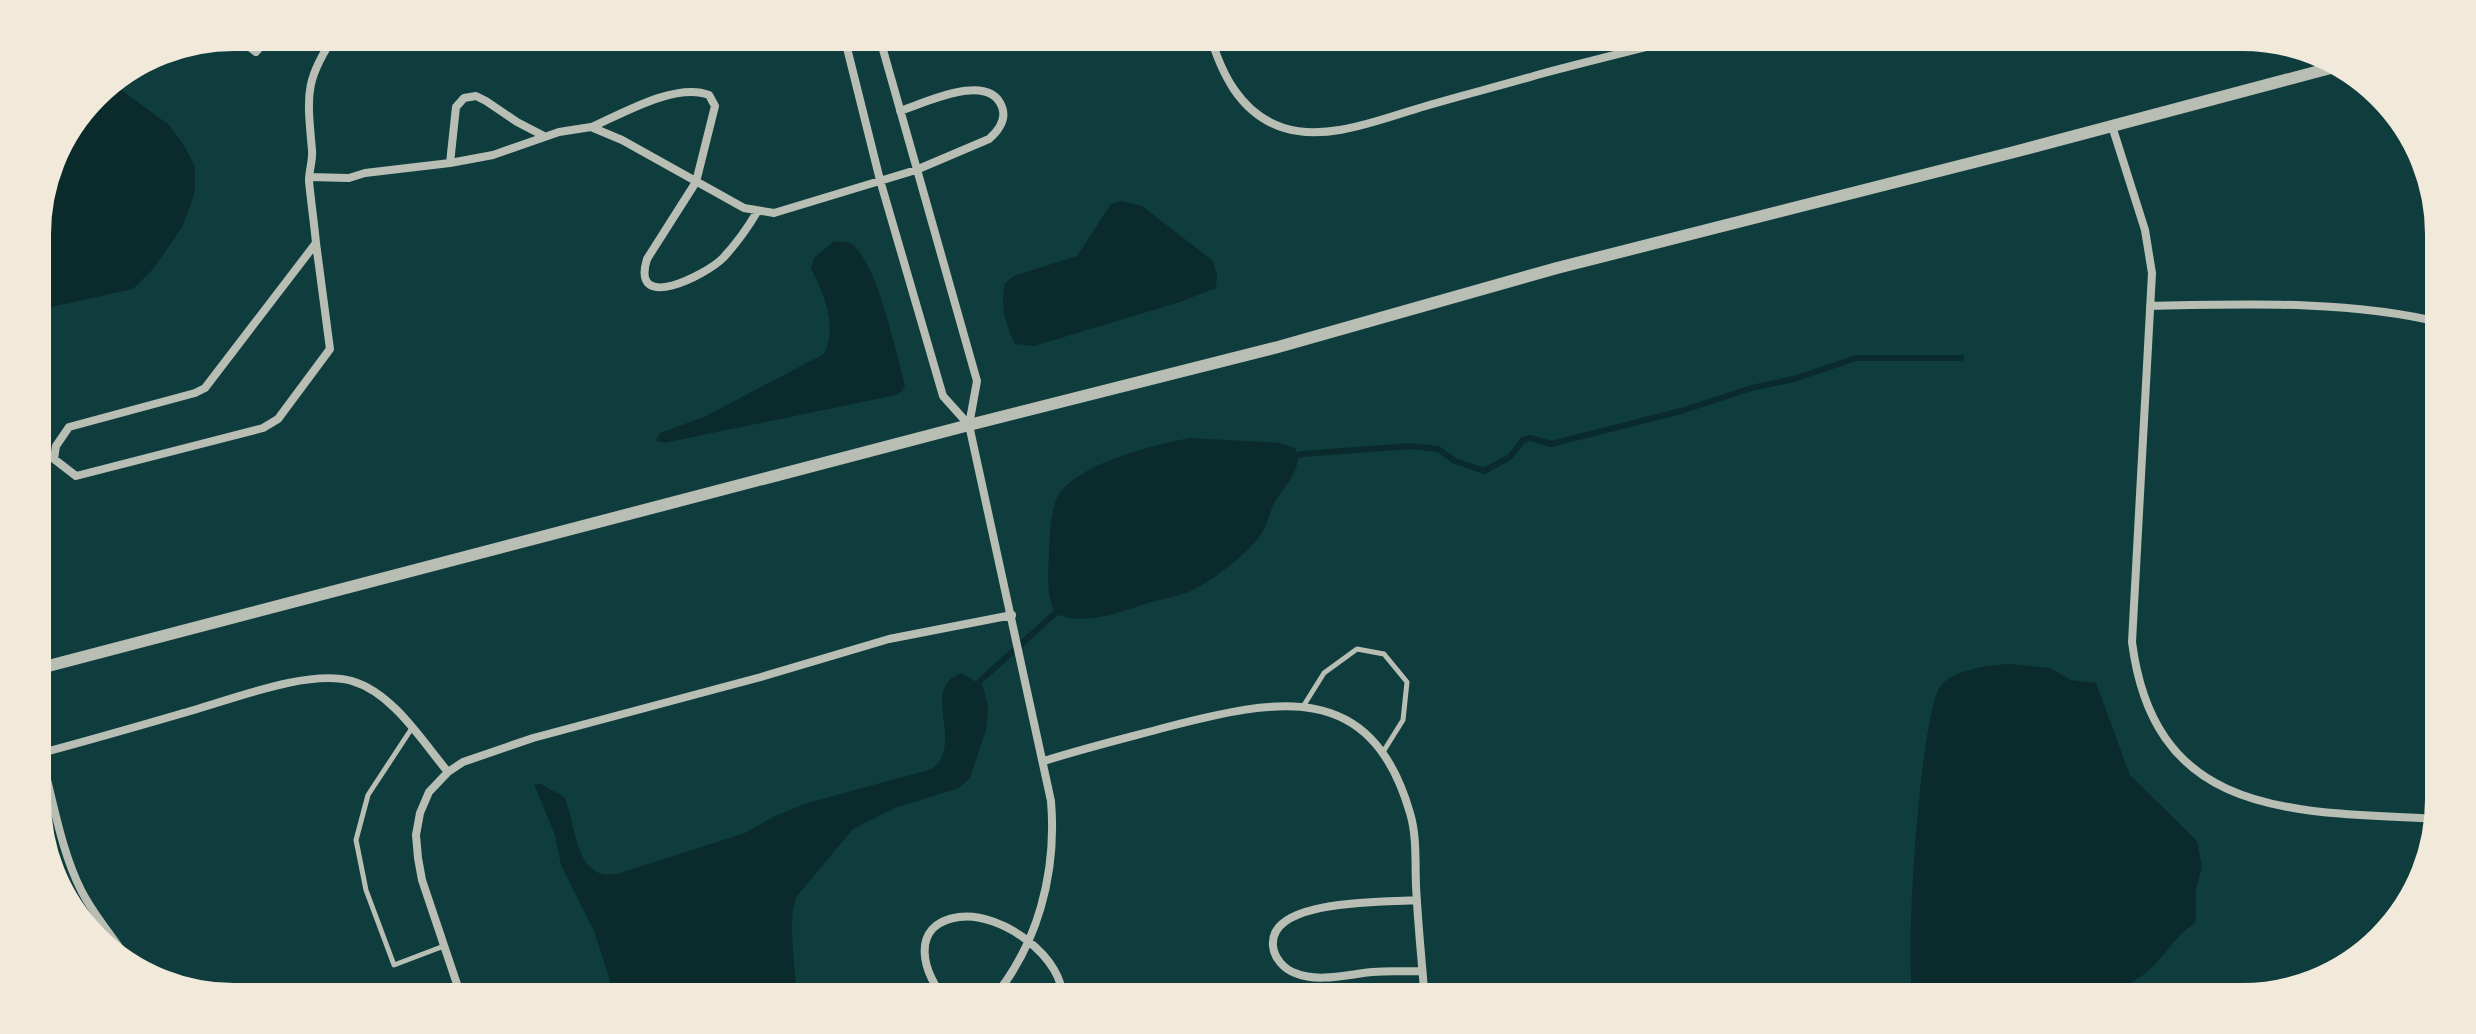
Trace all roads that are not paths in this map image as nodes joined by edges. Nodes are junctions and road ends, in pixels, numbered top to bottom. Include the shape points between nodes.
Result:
1 (328, 46) edge
2 (846, 46) edge
3 (882, 46) edge
4 (1214, 46) edge
5 (1652, 46) edge
6 (2330, 68) edge
7 (900, 111) junction
8 (2112, 126) junction
9 (591, 127) junction
10 (544, 136) junction
11 (450, 163) junction
12 (916, 170) junction
13 (309, 177) junction
14 (880, 180) junction
15 (696, 182) junction
16 (757, 212) junction
17 (316, 243) junction
18 (2150, 306) junction
19 (2430, 320) edge
20 (969, 425) junction
21 (1012, 615) junction
22 (46, 667) edge
23 (1304, 705) junction
24 (412, 728) junction
25 (46, 751) edge
26 (1383, 752) junction
27 (1044, 761) junction
28 (448, 772) junction
29 (46, 783) edge
30 (2428, 818) edge
31 (1417, 900) junction
32 (1028, 942) junction
33 (446, 945) junction
34 (118, 947) edge
35 (1422, 971) junction
36 (459, 988) edge
37 (936, 988) edge
38 (1002, 988) edge
39 (1060, 988) edge
40 (1424, 988) edge

1 - 13 street via 310,83
2 - 14 street
3 - 7 street
4 - 5 street via 1232,89 1246,105 1264,119 1307,132 1376,121
6 - 8 street
7 - 12 street
7 - 12 street via 971,88 996,97 1003,108 1003,119 989,139
8 - 18 street via 2145,230 2152,273
8 - 20 street
9 - 10 street
9 - 15 street
9 - 15 street via 650,101 697,91 709,95 715,106
10 - 11 street via 493,155
10 - 11 street via 476,96 464,98 456,107
11 - 13 street via 349,178
12 - 14 street
12 - 20 street via 977,381
13 - 17 street
14 - 16 street via 774,213
14 - 20 street via 943,396
15 - 16 street
15 - 16 street via 647,259 643,271 658,288 683,283 711,267 742,237
17 - 17 street via 205,388 69,427 54,459 76,476 263,428 278,419 330,349
18 - 19 street via 2356,309
18 - 30 street via 2132,642 2155,722 2187,763 2244,797 2284,807
20 - 21 street
20 - 22 street
21 - 27 street
21 - 28 street via 889,639 533,738
23 - 26 street via 1348,721
23 - 26 lane via 1324,673 1357,649 1384,654 1407,682 1403,720
23 - 27 street via 1186,722
24 - 25 street via 371,690 332,678 270,688
24 - 28 street
24 - 33 lane via 368,795 356,840 366,890 394,965
26 - 31 street via 1411,816
27 - 32 street via 1052,856
28 - 33 street via 429,792 416,835 422,880
29 - 34 street via 80,887
31 - 35 street
31 - 35 street via 1307,909 1276,929 1273,946 1286,967 1313,977
32 - 37 street via 988,919 945,921 932,929 923,957
32 - 38 street
32 - 39 street via 1058,974
33 - 36 street
35 - 40 street

